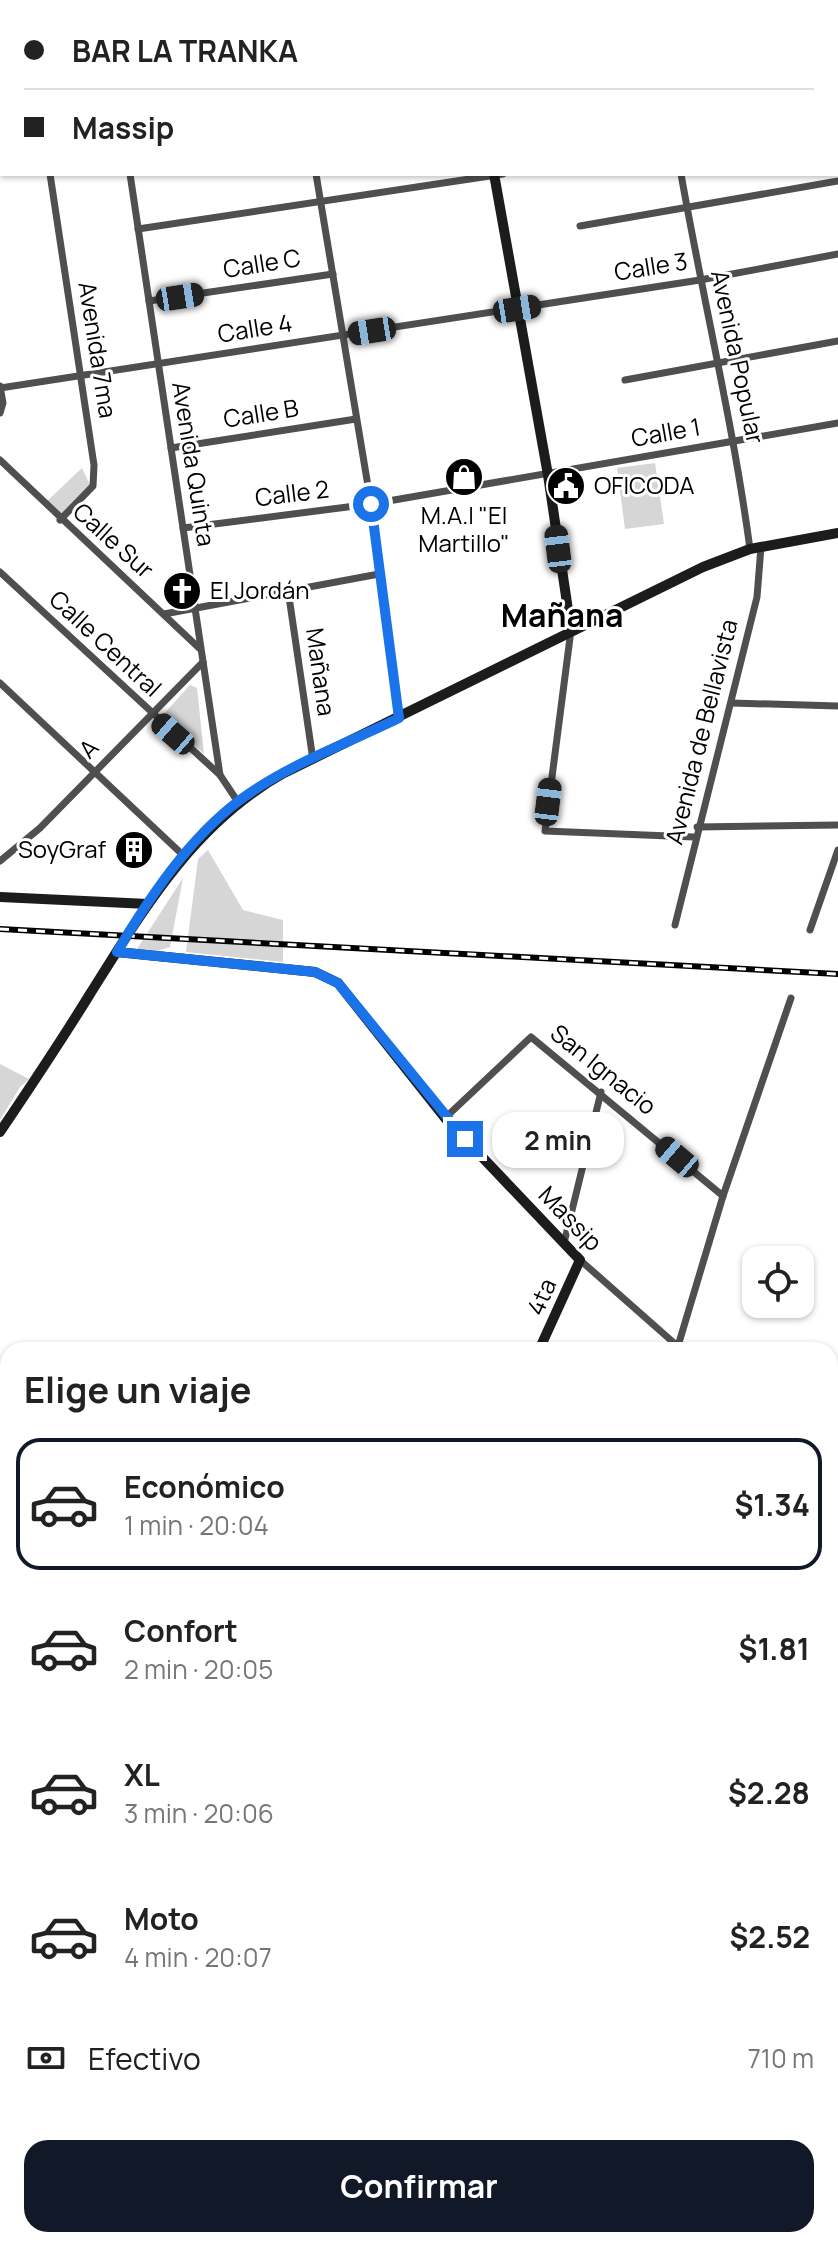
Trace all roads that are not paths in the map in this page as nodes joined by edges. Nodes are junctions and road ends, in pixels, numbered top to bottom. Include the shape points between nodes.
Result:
1 (50, 176) edge
2 (130, 176) edge
3 (316, 176) edge
4 (485, 176) edge
5 (497, 176) edge
6 (681, 176) edge
7 (838, 181) edge
8 (321, 204) junction
9 (687, 208) junction
10 (580, 226) dead end
11 (138, 229) junction
12 (838, 254) edge
13 (333, 274) junction
14 (700, 280) junction
15 (149, 301) junction
16 (517, 309) junction
17 (343, 335) junction
18 (838, 341) edge
19 (716, 363) junction
20 (158, 364) junction
21 (81, 375) junction
22 (625, 380) dead end
23 (0, 387) edge
24 (0, 413) edge
25 (356, 419) junction
26 (838, 423) edge
27 (735, 441) junction
28 (171, 448) junction
29 (0, 460) edge
30 (548, 475) junction
31 (371, 504) junction
32 (60, 520) junction
33 (183, 528) junction
34 (838, 533) edge
35 (756, 548) junction
36 (0, 572) edge
37 (379, 574) junction
38 (288, 590) junction
39 (194, 606) junction
40 (164, 614) junction
41 (571, 630) junction
42 (201, 650) junction
43 (203, 662) junction
44 (0, 683) edge
45 (731, 703) junction
46 (838, 706) edge
47 (150, 714) junction
48 (399, 718) junction
49 (313, 760) junction
50 (94, 773) junction
51 (220, 775) junction
52 (238, 802) junction
53 (838, 825) edge
54 (697, 827) junction
55 (694, 837) junction
56 (838, 850) edge
57 (184, 856) junction
58 (0, 861) edge
59 (0, 897) edge
60 (148, 904) junction
61 (675, 925) dead end
62 (810, 930) dead end
63 (117, 952) junction
64 (791, 998) dead end
65 (601, 1092) junction
66 (445, 1118) junction
67 (0, 1132) edge
68 (723, 1196) junction
69 (564, 1243) junction
70 (580, 1260) junction
71 (543, 1342) edge
72 (673, 1342) edge
73 (682, 1342) edge

1 - 21 street, Avenida 7ma
2 - 11 street, Avenida Quinta
3 - 8 street
4 - 8 street
5 - 16 main road
6 - 9 street, Avenida Popular
7 - 9 street
8 - 11 street
8 - 13 street
9 - 10 street
9 - 14 street, Avenida Popular
11 - 15 street, Avenida Quinta
12 - 14 street, Calle 3
13 - 15 street, Calle C
13 - 17 street
14 - 16 street, Calle 3
14 - 19 street, Avenida Popular
15 - 20 street, Avenida Quinta
16 - 17 street, Calle 4
16 - 30 main road
17 - 20 street, Calle 4
17 - 25 street
18 - 19 street
19 - 22 street
19 - 27 street, Avenida Popular
20 - 21 street, Calle 4
20 - 28 street, Avenida Quinta
21 - 23 street, Calle 4
21 - 32 street, Avenida 7ma via 93,486
23 - 24 street
25 - 28 street, Calle B
25 - 31 street
26 - 27 street, Calle 1
27 - 30 street, Calle 1
27 - 35 street, Avenida Popular
28 - 33 street, Avenida Quinta
29 - 32 street, Calle Sur
30 - 31 street, Calle 2
30 - 41 main road
31 - 33 street, Calle 2
31 - 37 street
32 - 40 street, Calle Sur
33 - 39 street, Avenida Quinta
34 - 35 main road
35 - 41 main road via 703,567
35 - 45 street, Avenida de Bellavista via 757,597
36 - 47 street, Calle Central
37 - 38 street
37 - 48 street
38 - 39 street
38 - 49 street, Mañana
39 - 40 street
39 - 42 street, Avenida Quinta
40 - 42 street, Calle Sur
41 - 48 main road
41 - 55 street via 545,831
42 - 43 street, Avenida Quinta
43 - 47 street, A
43 - 51 street, Avenida Quinta
44 - 50 street
45 - 46 street
45 - 54 street, Avenida de Bellavista
47 - 50 street, A
47 - 51 street, Calle Central
48 - 49 main road
49 - 52 main road
50 - 57 street
50 - 58 street, A
51 - 52 street, Avenida Quinta
52 - 57 main road
53 - 54 street
54 - 55 street, Avenida de Bellavista
55 - 61 street, Avenida de Bellavista
56 - 62 street
57 - 60 main road
59 - 60 main road
60 - 63 main road
63 - 66 main road, Massip via 315,972 338,983
63 - 67 main road
64 - 68 street
65 - 66 street, San Ignacio via 531,1037
65 - 68 street, San Ignacio
65 - 69 street
66 - 69 main road, Massip
68 - 73 street
69 - 70 main road, Massip
70 - 71 main road, 4ta
70 - 72 street, Massip

